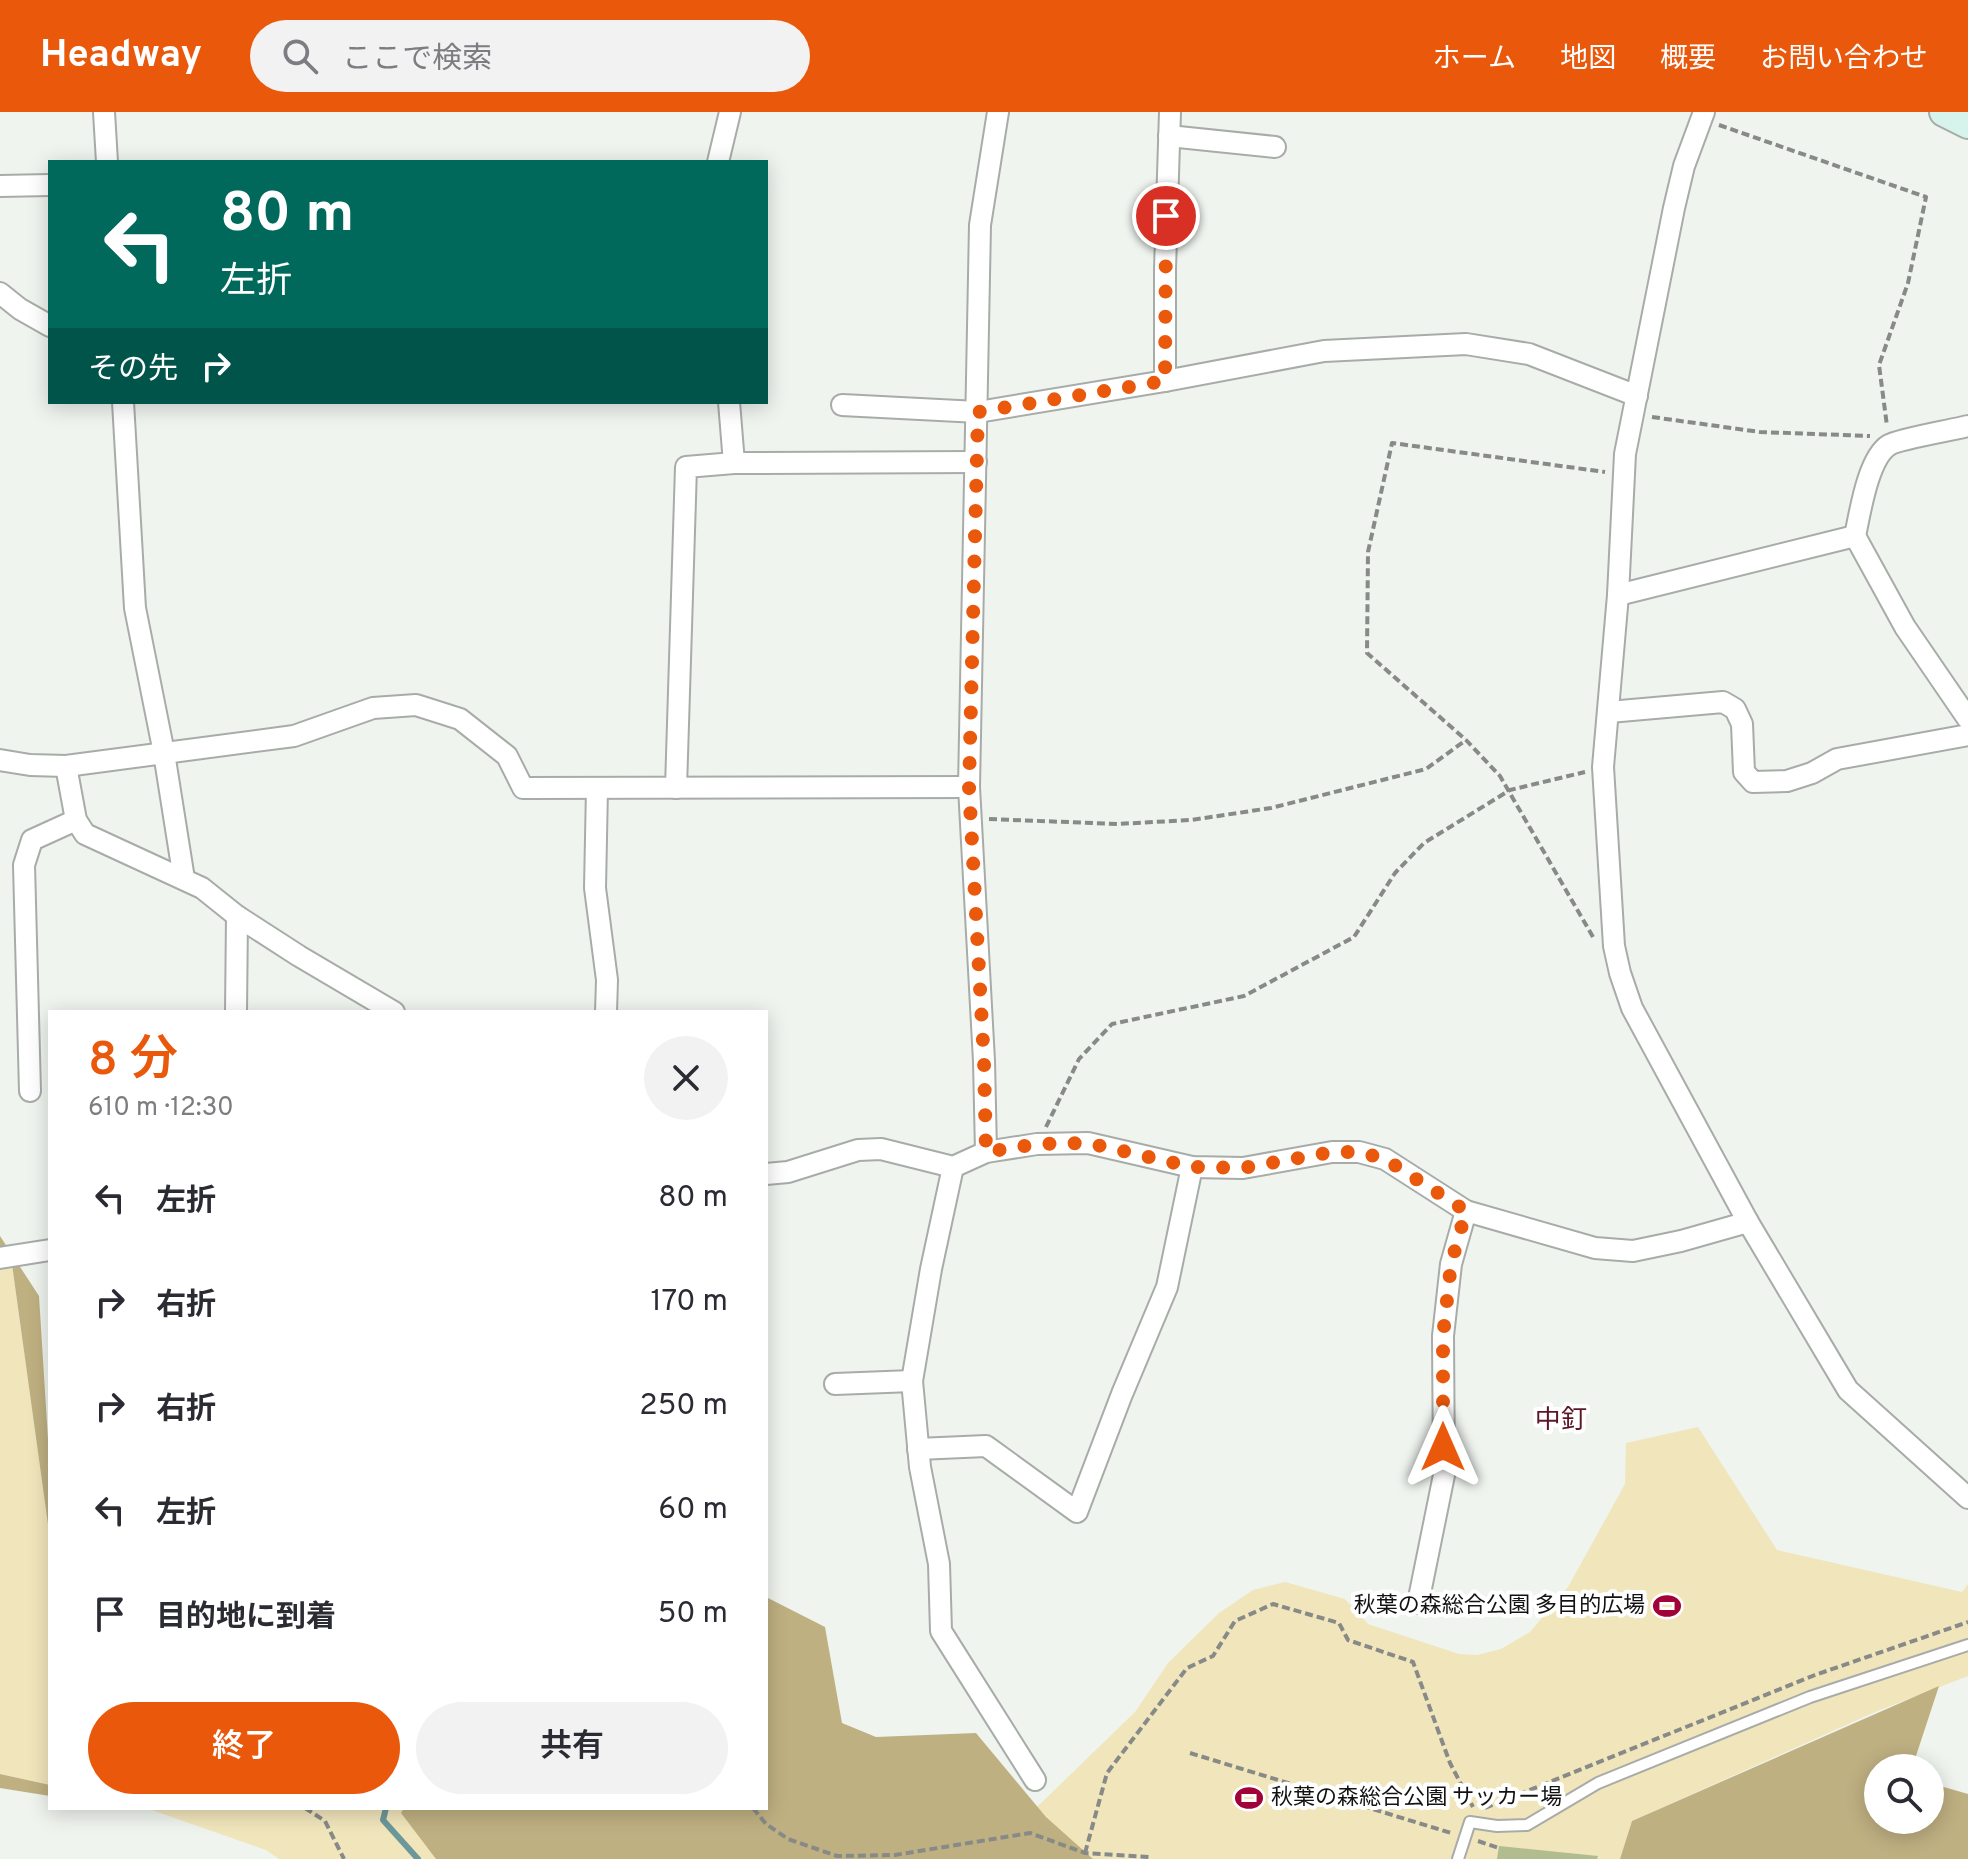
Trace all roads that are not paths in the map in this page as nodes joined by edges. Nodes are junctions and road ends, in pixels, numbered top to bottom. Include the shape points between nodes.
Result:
1 (104, 112) edge
2 (730, 112) edge
3 (998, 112) edge
4 (1170, 112) edge
5 (1703, 115) edge
6 (1169, 136) junction
7 (1275, 147) dead end
8 (107, 160) edge
9 (718, 160) edge
10 (48, 185) edge
11 (0, 186) edge
12 (0, 293) edge
13 (48, 325) edge
14 (1165, 381) junction
15 (123, 404) edge
16 (729, 404) edge
17 (842, 405) dead end
18 (1635, 405) junction
19 (978, 412) junction
20 (1968, 426) edge
21 (976, 462) junction
22 (734, 463) junction
23 (1855, 536) junction
24 (1618, 595) junction
25 (1609, 712) junction
26 (1968, 719) edge
27 (1968, 735) edge
28 (164, 753) junction
29 (0, 760) edge
30 (66, 766) junction
31 (969, 787) junction
32 (597, 788) junction
33 (676, 788) junction
34 (76, 820) junction
35 (184, 879) junction
36 (237, 916) junction
37 (236, 1010) edge
38 (391, 1010) edge
39 (606, 1010) edge
40 (30, 1091) dead end
41 (986, 1152) junction
42 (953, 1167) junction
43 (1192, 1167) junction
44 (768, 1174) edge
45 (1466, 1211) junction
46 (1748, 1222) junction
47 (48, 1250) edge
48 (0, 1258) edge
49 (912, 1381) junction
50 (835, 1384) dead end
51 (918, 1449) junction
52 (1968, 1498) edge
53 (1418, 1603) dead end
54 (1968, 1645) edge
55 (1035, 1780) dead end
56 (1458, 1859) edge

1 - 8 street
2 - 9 street
3 - 19 street via 980,225
4 - 6 street
5 - 18 street via 1674,208
6 - 7 street
6 - 14 street
10 - 11 street
12 - 13 street
14 - 18 street via 1324,351 1466,344 1529,354
14 - 19 street
15 - 28 street via 135,608
16 - 22 street
17 - 19 street
18 - 24 street via 1624,474
19 - 21 street
20 - 23 street via 1889,441 1868,483
21 - 22 street
21 - 31 street
22 - 33 street via 686,467
23 - 24 street
23 - 26 street via 1905,627
24 - 25 street
25 - 27 street via 1723,702 1735,709 1742,724 1744,772 1753,782 1787,781 1837,759
25 - 46 street via 1603,767 1620,973 1632,1008
28 - 30 street
28 - 32 street via 294,736 373,708 416,705 460,719 496,746 523,788
28 - 35 street
29 - 30 street
30 - 34 street
31 - 33 street
31 - 41 street
32 - 33 street
32 - 39 street via 595,888
34 - 35 street via 85,834
34 - 40 street via 32,840 24,865
35 - 36 street
36 - 37 street
36 - 38 street
41 - 42 street
41 - 43 street via 1088,1143
42 - 44 street via 881,1149
42 - 49 street
43 - 45 street via 1243,1168 1359,1152 1385,1159
43 - 51 street via 1167,1287 1077,1512 986,1446
45 - 46 street via 1595,1248 1633,1251
45 - 53 street via 1451,1264 1443,1336 1444,1475
46 - 52 street via 1848,1390
47 - 48 street
49 - 50 street
49 - 51 street
51 - 55 street via 939,1564 941,1631
54 - 56 lane via 1810,1697 1612,1777 1527,1825 1470,1822

